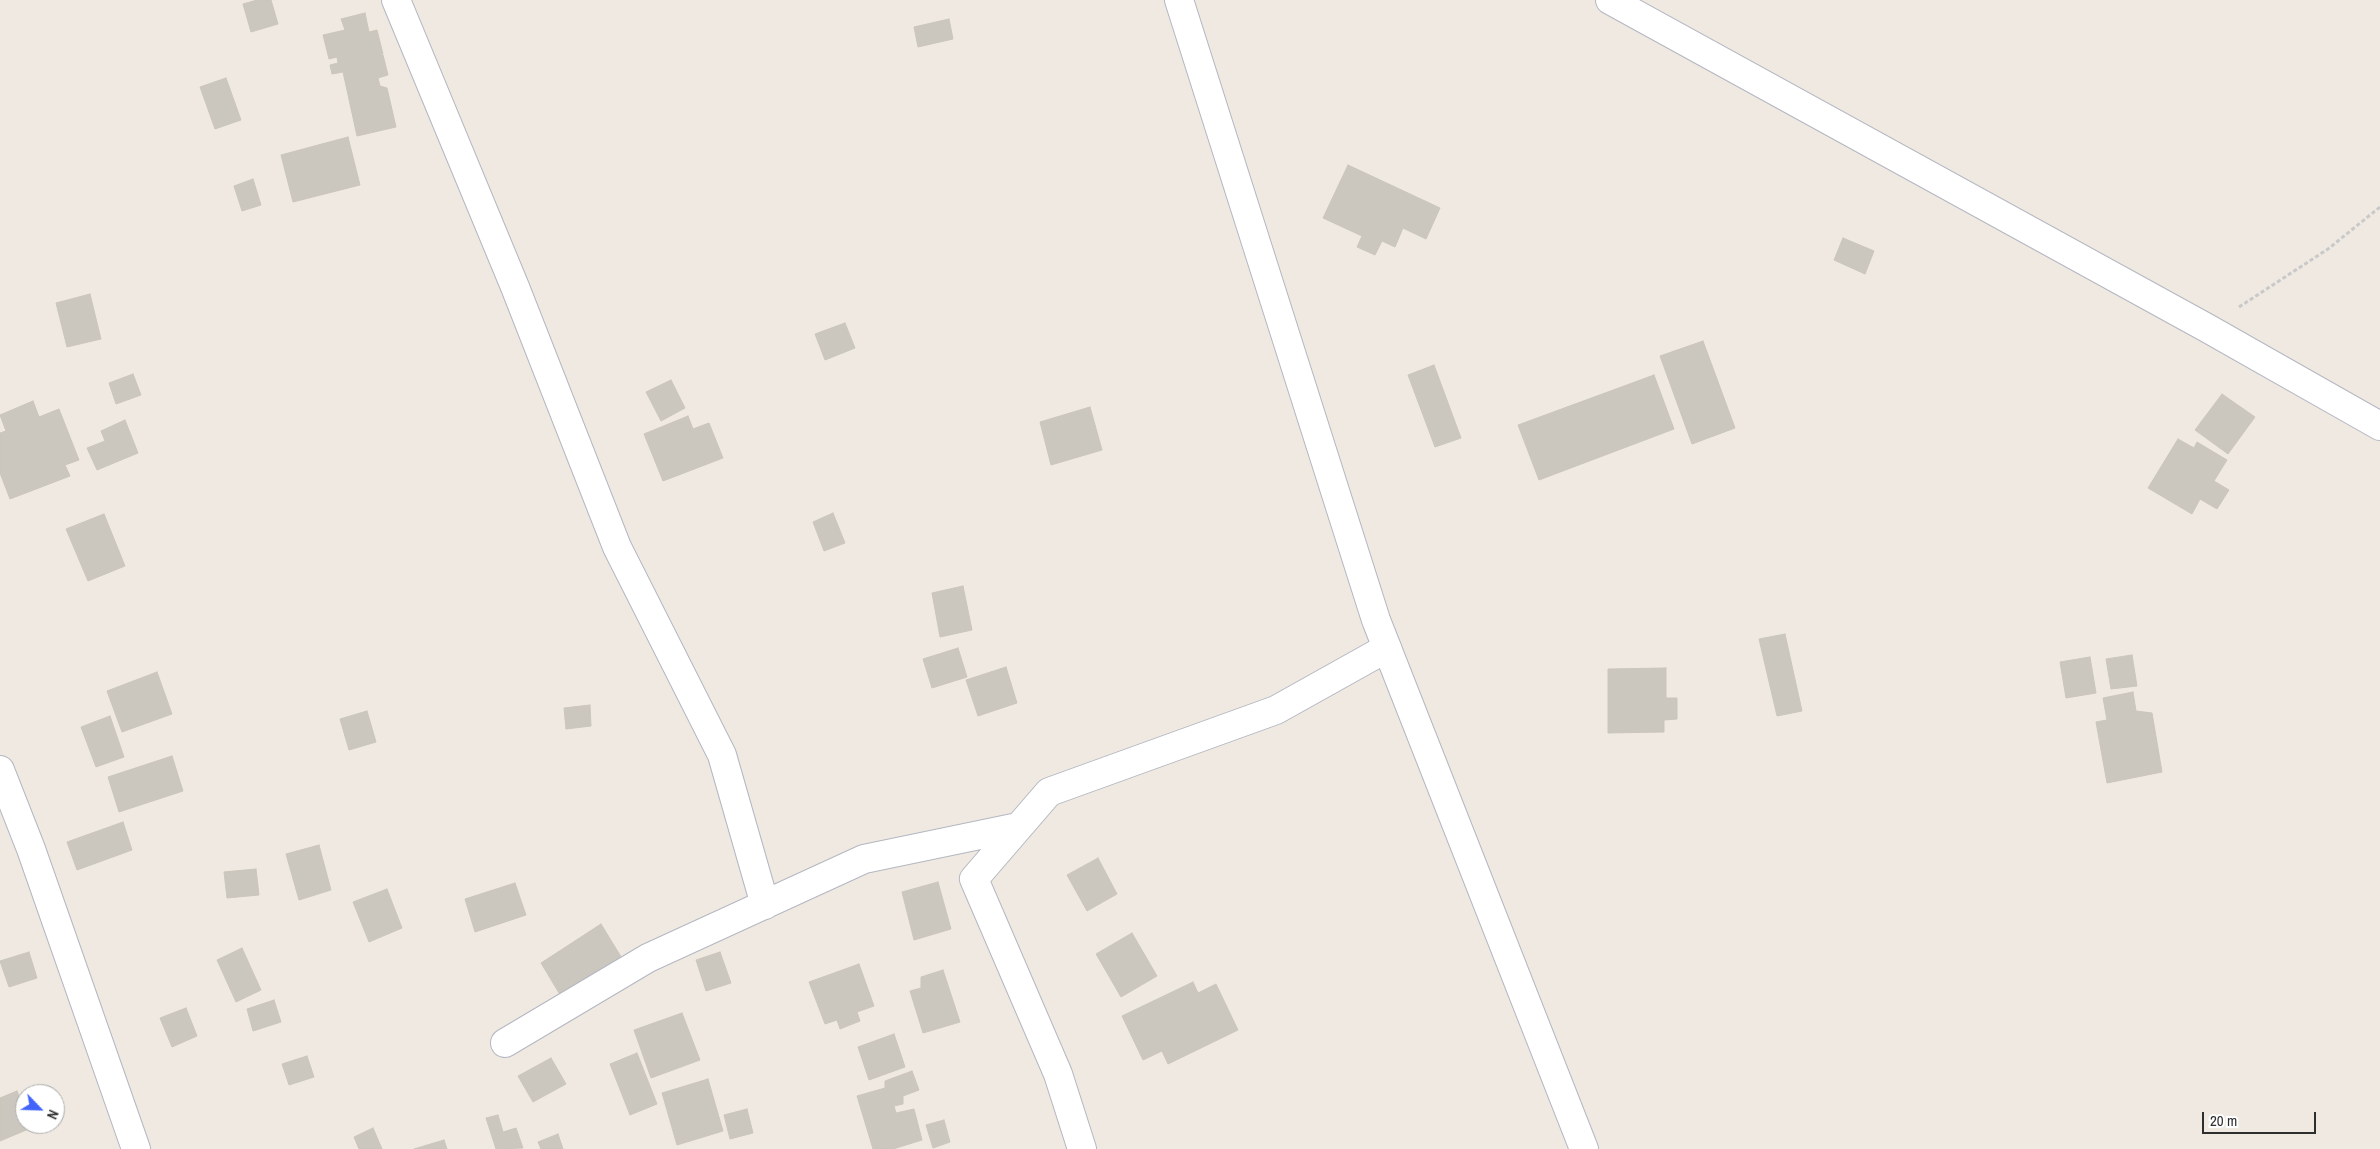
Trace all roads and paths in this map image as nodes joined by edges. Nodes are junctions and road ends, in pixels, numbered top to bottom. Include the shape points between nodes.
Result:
1 (396, 0) edge
2 (1179, 0) edge
3 (1610, 0) edge
4 (2380, 207) edge
5 (2207, 328) junction
6 (2380, 426) edge
7 (1387, 648) junction
8 (0, 770) edge
9 (1018, 827) junction
10 (765, 905) junction
11 (505, 1043) dead end
12 (136, 1149) edge
13 (1082, 1149) edge
14 (1584, 1149) edge

1 - 10 street via 515,287 616,547 722,755
2 - 7 street
3 - 5 street
4 - 5 path via 2328,249
5 - 6 street
7 - 9 street via 1276,710 1049,792
7 - 14 street
8 - 12 street
9 - 10 street via 864,859
9 - 13 street via 974,879 1058,1074
10 - 11 street via 648,958

